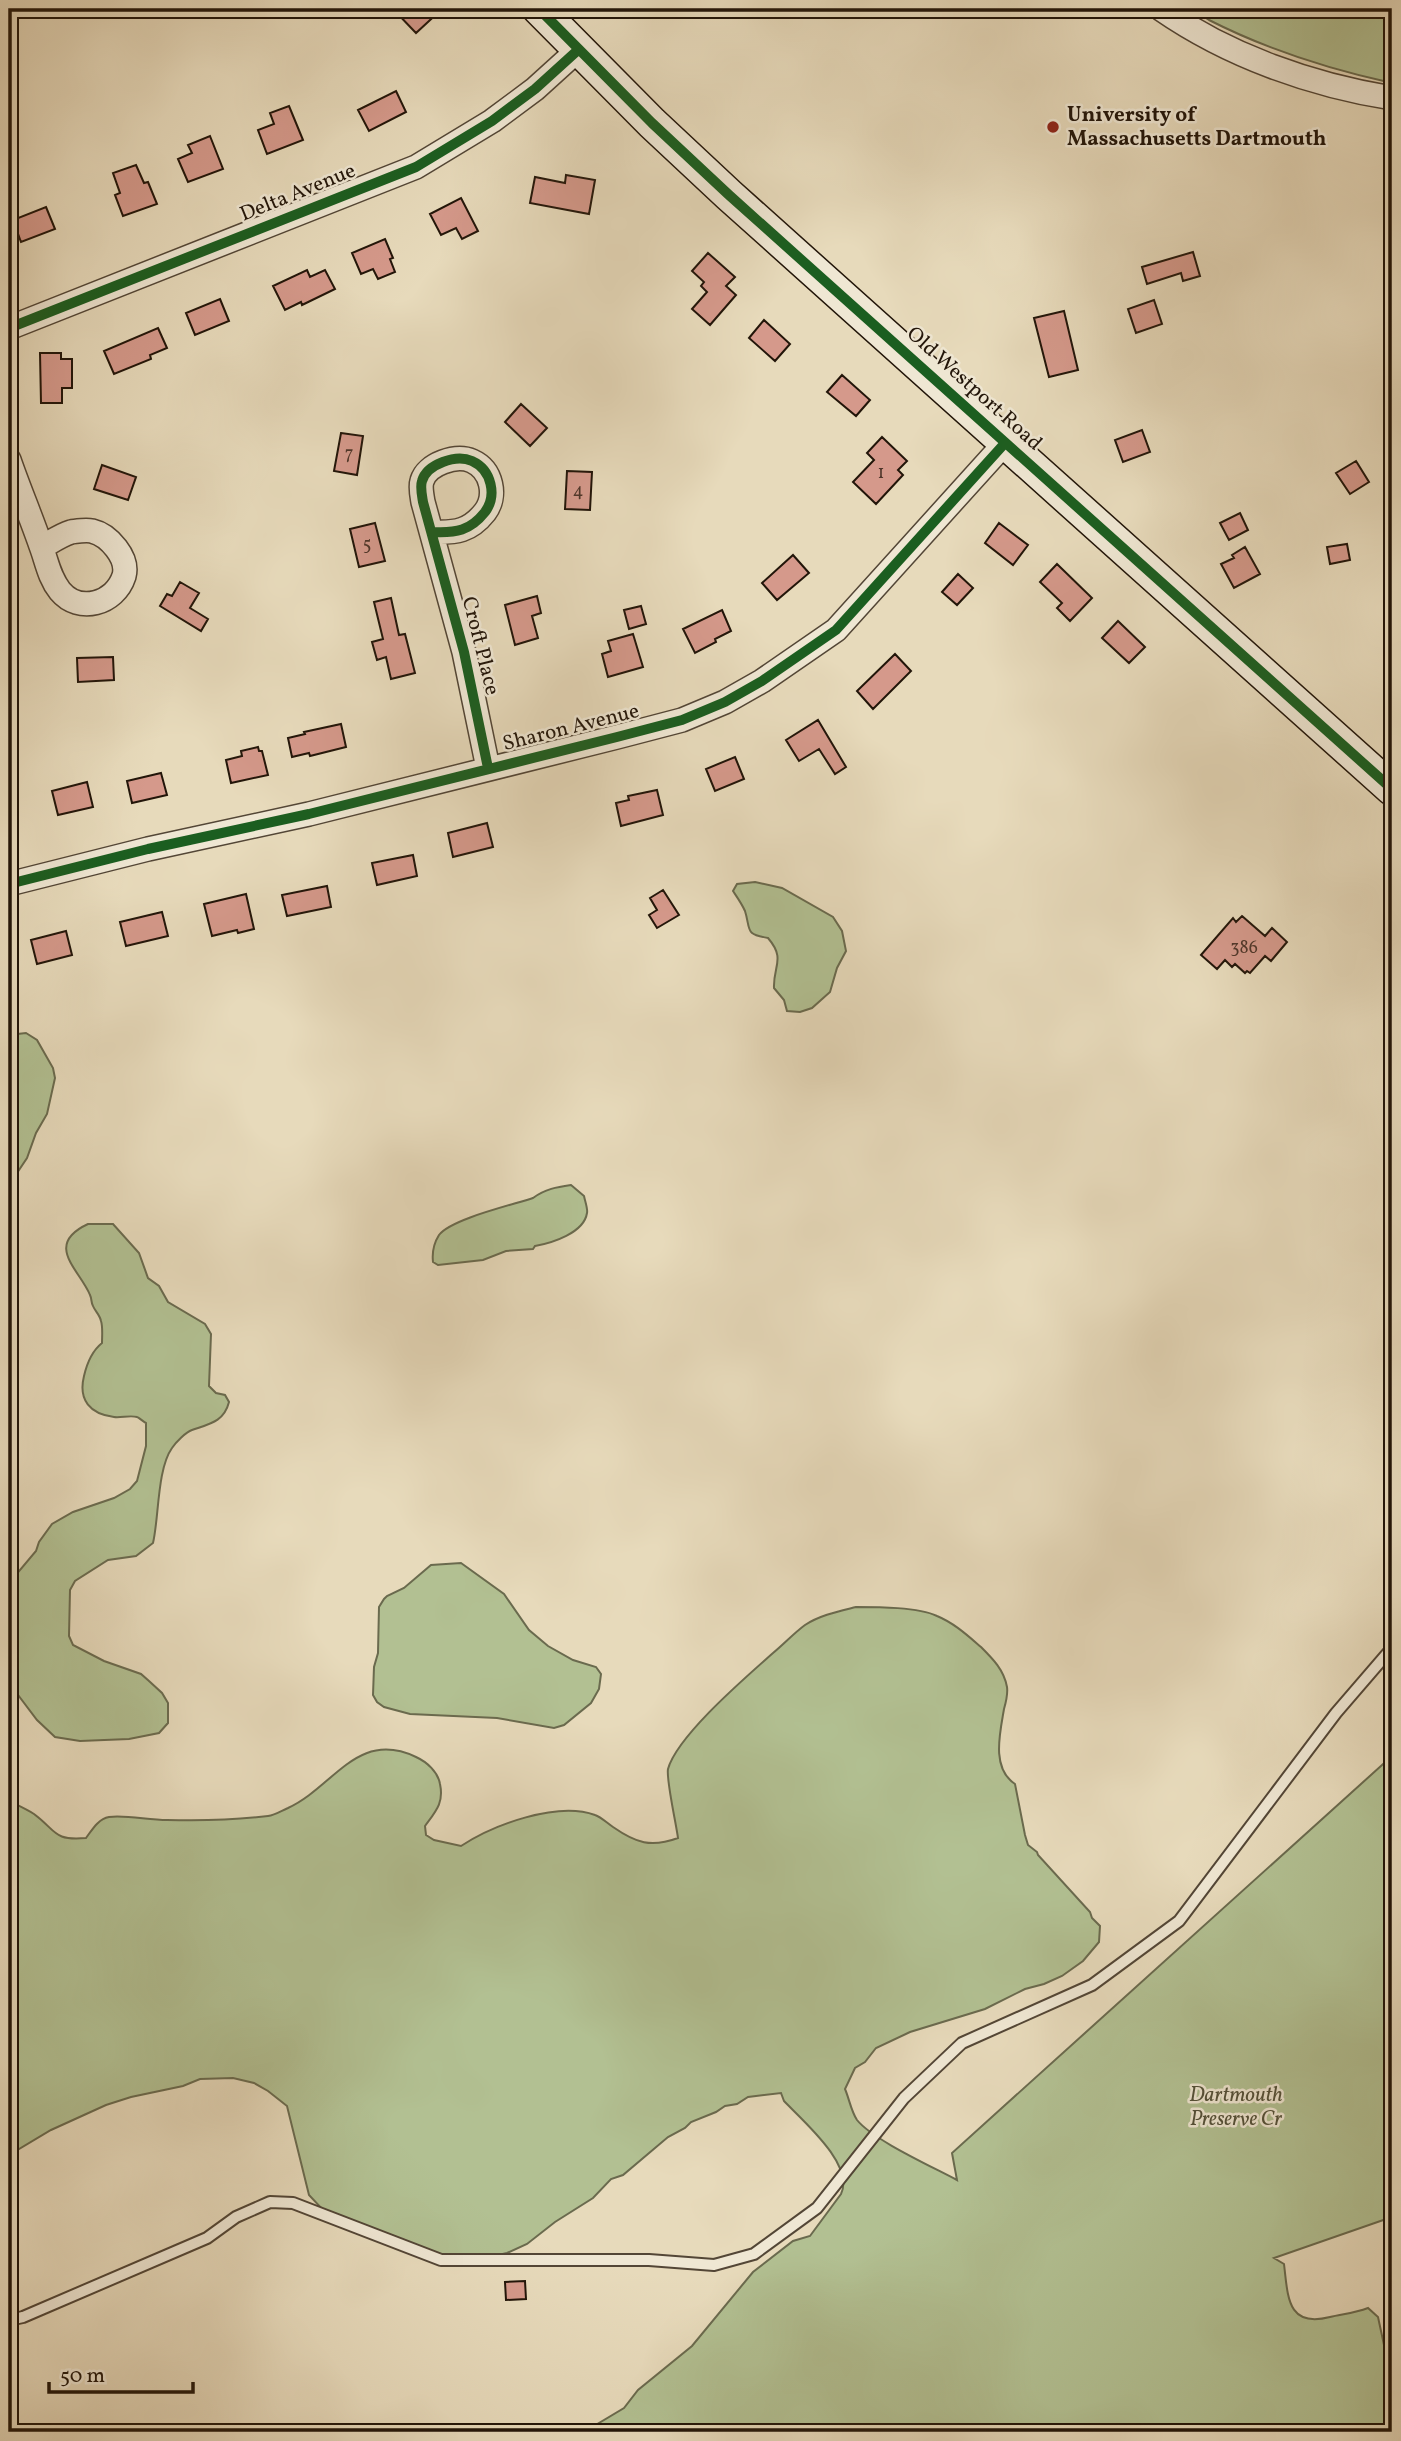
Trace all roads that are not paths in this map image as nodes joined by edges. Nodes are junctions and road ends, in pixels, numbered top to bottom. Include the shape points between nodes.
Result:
1 (539, 9) edge
2 (1161, 9) edge
3 (578, 50) junction
4 (1392, 98) edge
5 (9, 328) edge
6 (1004, 443) junction
7 (9, 460) edge
8 (433, 532) dead end
9 (41, 547) dead end
10 (488, 768) junction
11 (1392, 789) edge
12 (9, 884) edge
13 (1392, 1648) edge
14 (9, 2320) edge

1 - 3 main road, Old Westport Road
2 - 4 street via 1218,42 1273,66 1347,90
3 - 5 street, Delta Avenue via 492,121 416,167
3 - 6 main road, Old Westport Road via 729,195
6 - 10 street, Sharon Avenue via 836,630 762,681 682,720
6 - 11 main road, Old Westport Road
7 - 9 street
8 - 10 street, Croft Place
10 - 12 street, Sharon Avenue
13 - 14 lane via 1336,1713 1179,1921 1092,1984 962,2043 904,2098 817,2208 754,2254 713,2265 649,2260 441,2260 293,2203 270,2202 236,2217 207,2238

